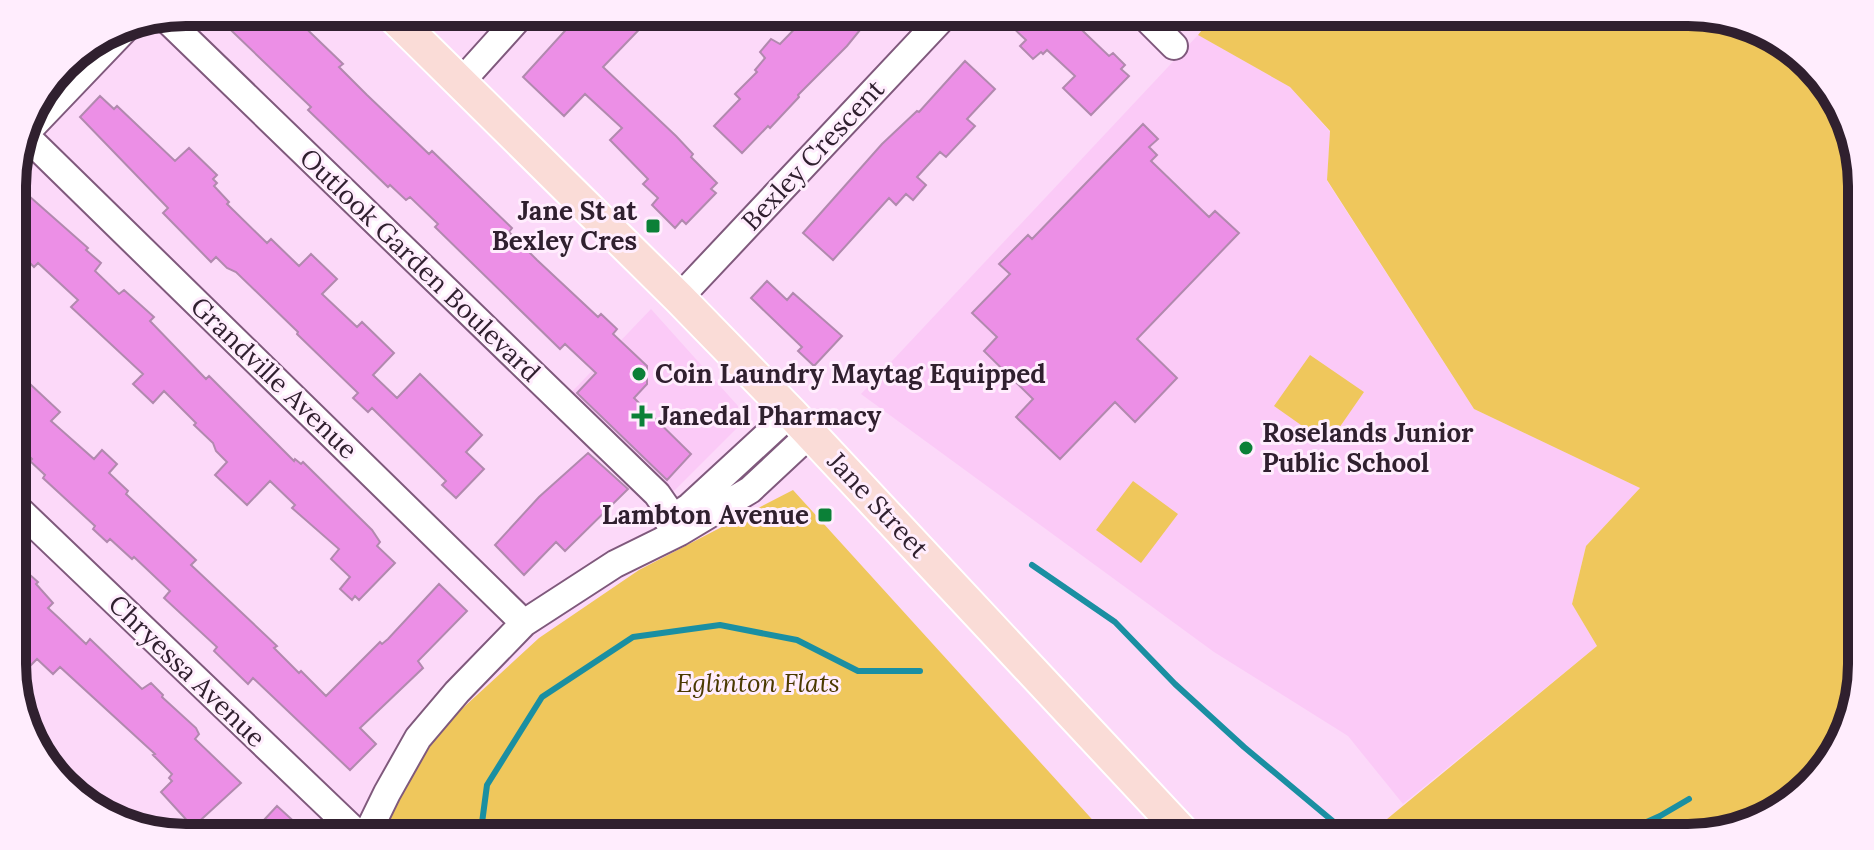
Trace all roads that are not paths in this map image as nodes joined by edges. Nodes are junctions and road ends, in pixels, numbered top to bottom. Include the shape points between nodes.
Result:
1 (403, 26) edge
2 (511, 26) edge
3 (935, 26) edge
4 (1154, 26) edge
5 (174, 27) edge
6 (109, 45) edge
7 (1174, 46) dead end
8 (460, 83) junction
9 (43, 114) edge
10 (31, 143) edge
11 (679, 298) junction
12 (801, 423) junction
13 (26, 516) edge
14 (673, 517) junction
15 (615, 564) junction
16 (524, 623) junction
17 (348, 824) edge
18 (370, 824) edge
19 (1175, 824) edge

1 - 8 main road, Jane Street
2 - 8 street
3 - 11 street, Bexley Crescent
4 - 7 street
5 - 14 street, Outlook Garden Boulevard via 657,494
6 - 9 street
8 - 11 main road, Jane Street
10 - 16 street, Grandville Avenue
11 - 12 main road, Jane Street
12 - 14 street
12 - 15 street via 750,490
12 - 19 main road, Jane Street
13 - 17 street, Chryessa Avenue
14 - 15 street
15 - 16 street
16 - 18 street via 418,738

